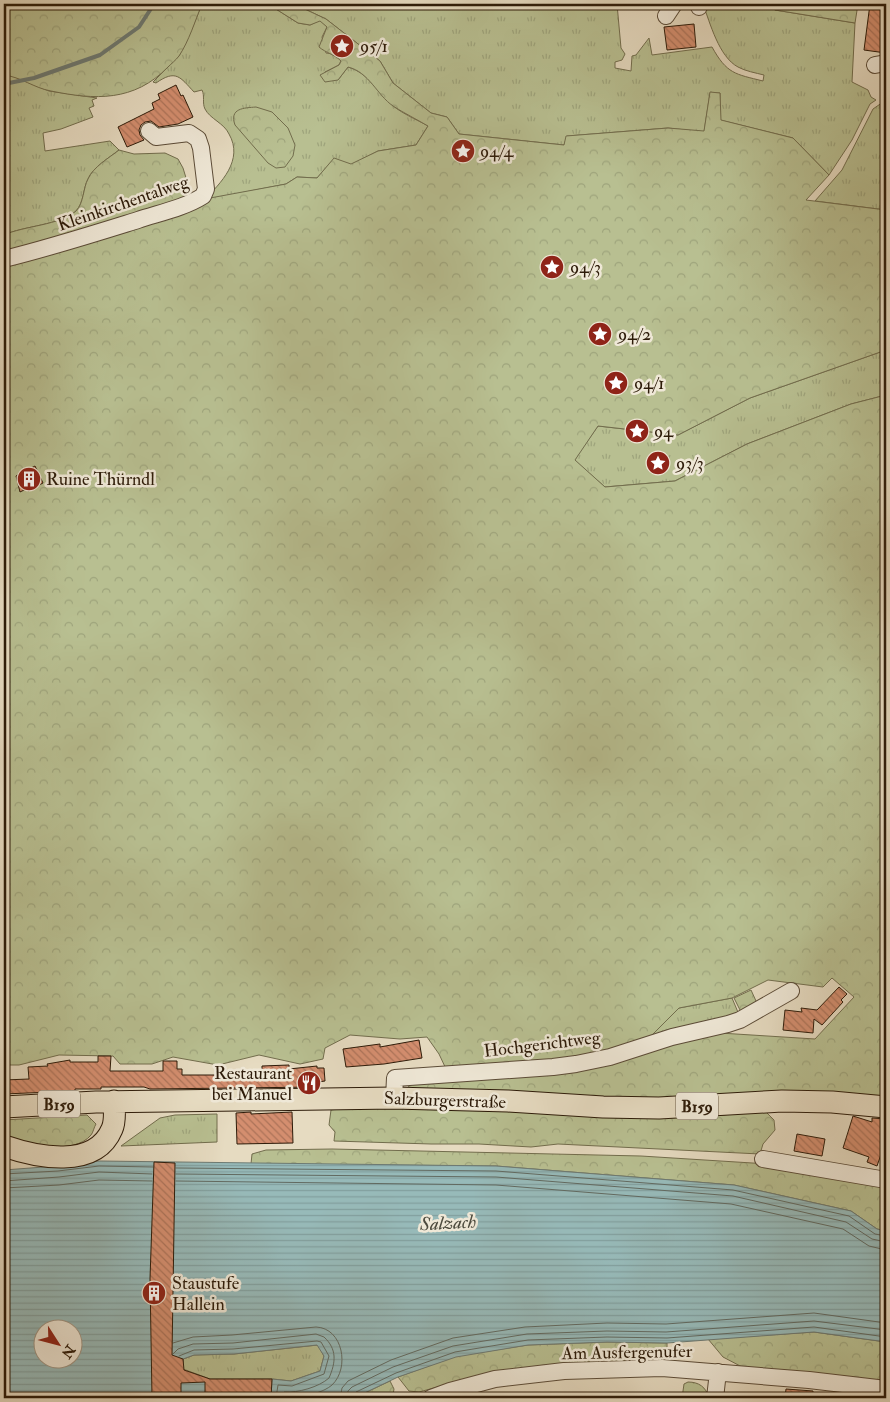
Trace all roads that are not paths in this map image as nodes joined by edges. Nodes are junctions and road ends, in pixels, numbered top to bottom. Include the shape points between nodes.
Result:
1 (149, 131) dead end
2 (4, 259) edge
3 (791, 991) dead end
4 (394, 1098) junction
5 (114, 1102) junction
6 (4, 1107) edge
7 (886, 1107) edge
8 (4, 1146) edge
9 (763, 1159) dead end
10 (886, 1180) edge
11 (718, 1372) junction
12 (886, 1389) edge
13 (430, 1398) edge
14 (715, 1398) edge

1 - 2 street, Kleinkirchentalweg via 156,137 189,133 198,139 206,189 203,196 168,211
3 - 4 street, Hochgerichtweg via 740,1020 680,1034 610,1057 553,1067 395,1078
4 - 5 main road, Salzburgerstraße / B159
4 - 7 main road, Salzburgerstraße / B159 via 603,1107 660,1108 782,1101
5 - 6 main road, Salzburgerstraße / B159
5 - 8 main road via 114,1124 108,1136 89,1151 62,1158 33,1155
9 - 10 street
11 - 12 street, Am Ausfergenufer
11 - 13 street, Am Ausfergenufer via 662,1368 564,1371 495,1379
11 - 14 street

